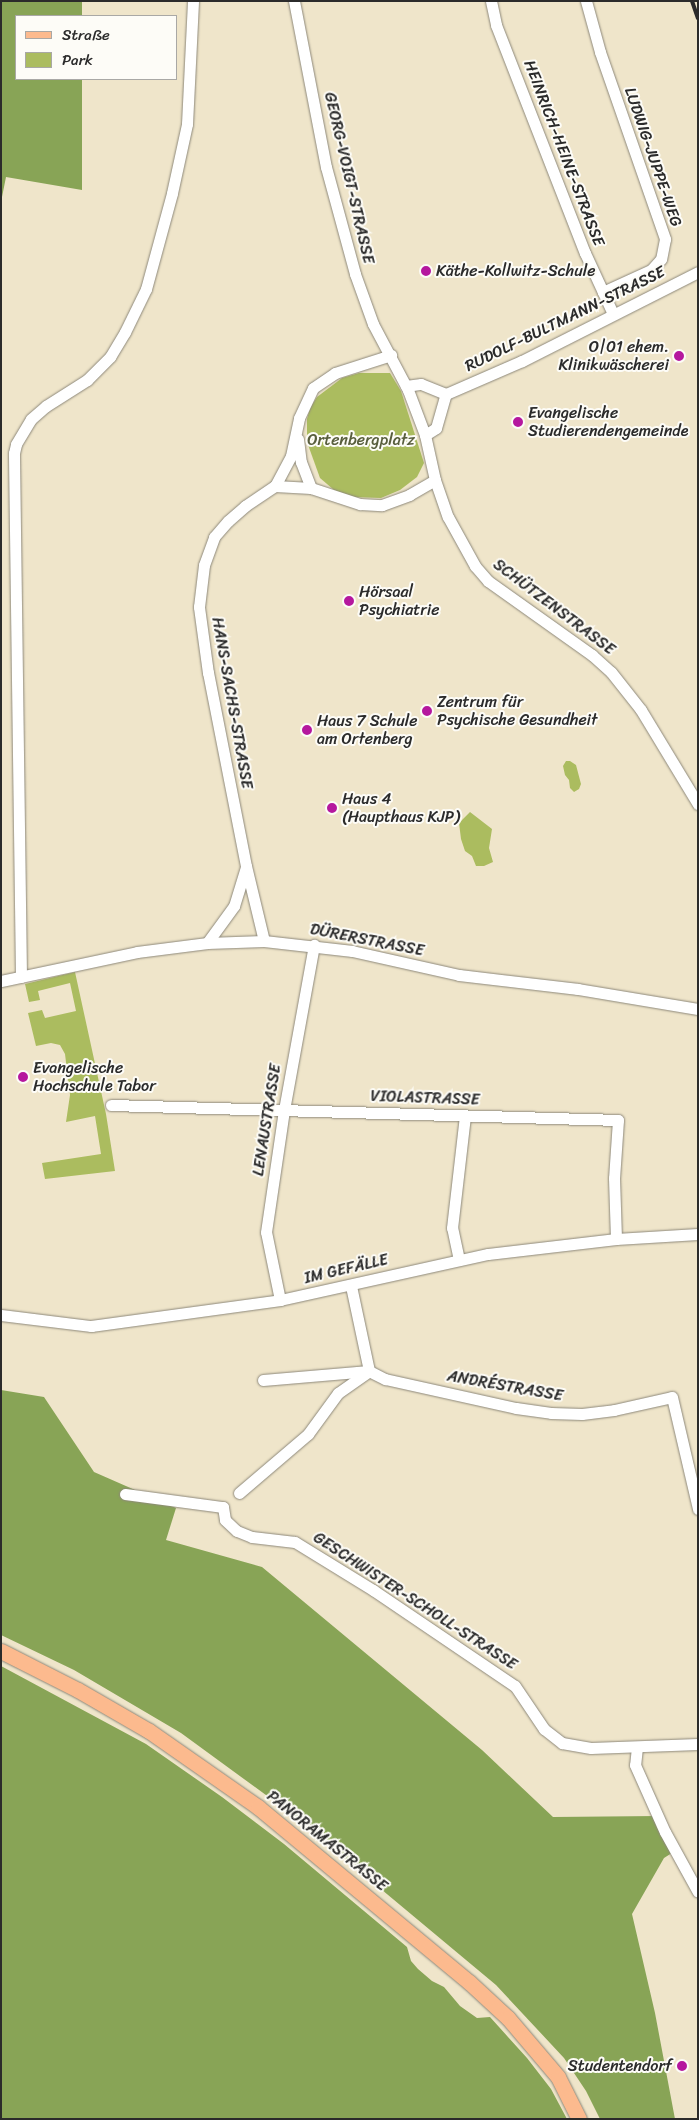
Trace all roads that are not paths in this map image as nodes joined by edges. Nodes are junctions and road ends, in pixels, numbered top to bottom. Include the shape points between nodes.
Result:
1 (193, 1) edge
2 (294, 1) edge
3 (491, 1) edge
4 (586, 1) edge
5 (698, 272) edge
6 (603, 292) junction
7 (613, 314) junction
8 (391, 355) junction
9 (406, 386) junction
10 (446, 394) junction
11 (297, 434) junction
12 (424, 435) junction
13 (435, 480) junction
14 (275, 486) junction
15 (311, 488) junction
16 (698, 804) edge
17 (246, 866) junction
18 (264, 941) junction
19 (207, 943) junction
20 (314, 945) junction
21 (21, 976) junction
22 (1, 981) edge
23 (698, 1009) edge
24 (111, 1106) dead end
25 (284, 1110) junction
26 (465, 1116) junction
27 (698, 1234) edge
28 (616, 1239) junction
29 (459, 1260) junction
30 (351, 1286) junction
31 (280, 1300) junction
32 (1, 1315) edge
33 (369, 1371) junction
34 (263, 1380) dead end
35 (238, 1493) dead end
36 (125, 1494) dead end
37 (698, 1509) edge
38 (1, 1651) edge
39 (698, 1744) edge
40 (637, 1747) junction
41 (698, 1892) edge
42 (579, 2119) edge

1 - 21 street via 187,124 146,289 110,357 87,380 38,412 23,432 14,453
2 - 8 street, GEORG-VOIGT-STRASSE via 326,167 350,257 363,300
3 - 6 street, HEINRICH-HEINE-STRASSE via 496,26
4 - 6 street, LUDWIG-JUPPE-WEG via 600,52 665,240 661,259 652,270
5 - 7 street, RUDOLF-BULTMANN-STRASSE
6 - 7 street, HEINRICH-HEINE-STRASSE
7 - 10 street, RUDOLF-BULTMANN-STRASSE via 522,361
8 - 9 street
8 - 11 street via 335,373 313,388 303,408
9 - 10 street via 421,384
9 - 12 street
10 - 12 street via 436,428
11 - 14 street via 291,456
11 - 15 street via 301,462
12 - 13 street
13 - 15 street via 382,505 360,504
13 - 16 street, SCHÜTZENSTRASSE via 448,516 474,566 498,589 611,672 641,710
14 - 15 street
14 - 17 street, HANS-SACHS-STRASSE via 245,506 214,536 204,566 200,607 208,673
17 - 18 street, HANS-SACHS-STRASSE
17 - 19 street, HANS-SACHS-STRASSE via 234,906
18 - 19 street, DÜRERSTRASSE
18 - 20 street, DÜRERSTRASSE
19 - 21 street, DÜRERSTRASSE via 137,952
20 - 23 street, DÜRERSTRASSE via 459,975 578,989
20 - 25 street, LENAUSTRASSE
21 - 22 street, DÜRERSTRASSE
24 - 25 street, VIOLASTRASSE
25 - 26 street, VIOLASTRASSE
25 - 31 street, LENAUSTRASSE via 266,1232
26 - 28 street, VIOLASTRASSE via 618,1120 614,1178
26 - 29 street via 452,1228
27 - 28 street, IM GEFÄLLE
28 - 29 street, IM GEFÄLLE
29 - 30 street, IM GEFÄLLE
30 - 31 street, IM GEFÄLLE
30 - 33 street
31 - 32 street, IM GEFÄLLE via 90,1326
33 - 34 street, ANDRÉSTRASSE
33 - 35 street via 338,1393 308,1434
33 - 37 street, ANDRÉSTRASSE via 385,1379 551,1413 614,1410 672,1397
36 - 40 street, GESCHWISTER-SCHOLL-STRASSE via 223,1507 225,1520 237,1532 295,1542 381,1595 515,1686 544,1729 562,1743 591,1748
38 - 42 main road, PANORAMASTRASSE via 149,1731 258,1807 508,2018 558,2078
39 - 40 street
40 - 41 street via 635,1766 665,1832

